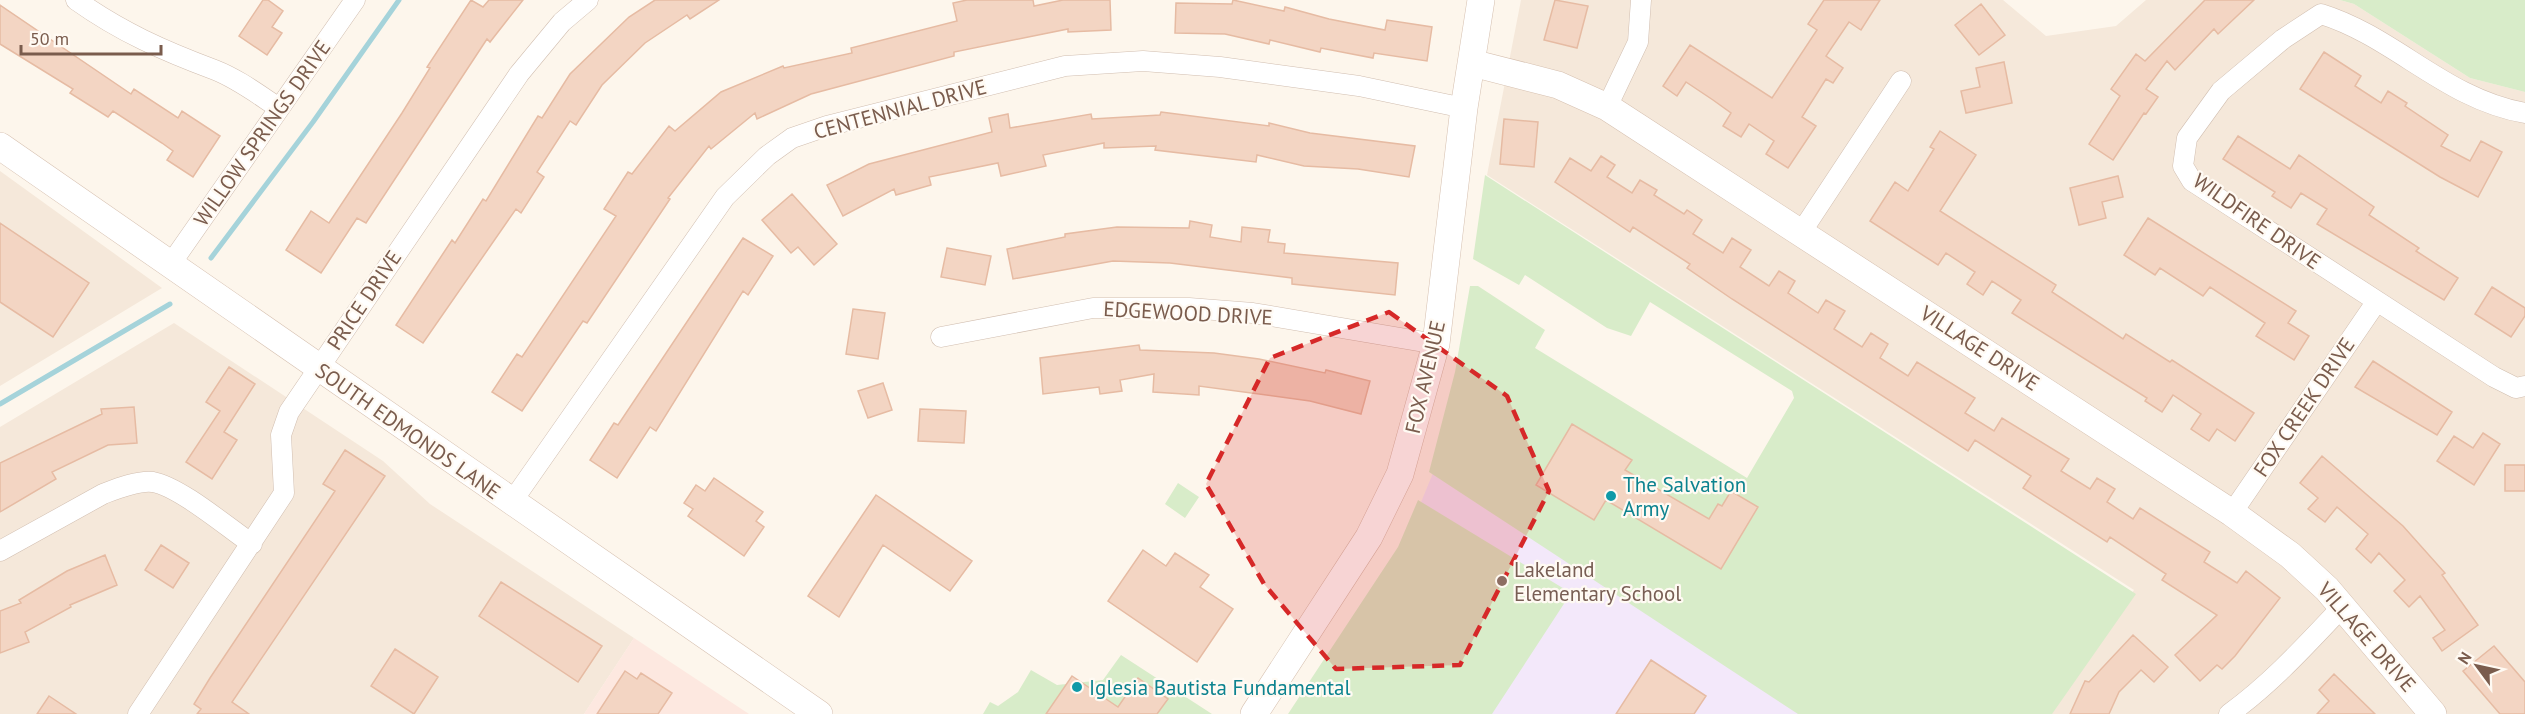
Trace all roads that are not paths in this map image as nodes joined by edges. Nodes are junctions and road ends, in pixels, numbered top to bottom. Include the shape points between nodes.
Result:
1 (75, 0) edge
2 (355, 0) edge
3 (588, 0) edge
4 (1481, 0) edge
5 (1641, 0) edge
6 (1472, 63) junction
7 (1901, 81) dead end
8 (1607, 106) junction
9 (279, 108) junction
10 (1464, 108) junction
11 (2525, 113) edge
12 (0, 146) edge
13 (1802, 231) junction
14 (170, 265) junction
15 (2377, 301) junction
16 (942, 338) dead end
17 (1436, 344) junction
18 (317, 368) junction
19 (2525, 386) edge
20 (512, 503) junction
21 (2232, 513) junction
22 (252, 544) junction
23 (0, 552) edge
24 (2343, 606) junction
25 (138, 714) edge
26 (819, 714) edge
27 (1254, 714) edge
28 (2229, 714) edge
29 (2433, 714) edge

1 - 9 street via 157,49 216,71
2 - 9 street, WILLOW SPRINGS DRIVE
3 - 18 street, PRICE DRIVE via 562,22 519,74
4 - 6 street, FOX AVENUE
5 - 8 street via 1638,42
6 - 8 street, VILLAGE DRIVE via 1558,85
6 - 10 street, FOX AVENUE
7 - 13 street
8 - 13 street, VILLAGE DRIVE
9 - 14 street, WILLOW SPRINGS DRIVE
10 - 17 street, FOX AVENUE
10 - 20 street, CENTENNIAL DRIVE via 1359,86 1143,61 1065,66 792,138 767,156 725,197
11 - 15 street, WILDFIRE DRIVE via 2467,96 2345,21 2321,14 2283,39 2221,91 2187,138 2183,166 2192,181
12 - 14 street, SOUTH EDMONDS LANE
13 - 21 street, VILLAGE DRIVE
14 - 18 street, SOUTH EDMONDS LANE
15 - 19 street, WILDFIRE DRIVE via 2494,377 2516,388
15 - 21 street, FOX CREEK DRIVE
16 - 17 street, EDGEWOOD DRIVE via 1092,308 1189,308 1253,313
17 - 27 street, FOX AVENUE via 1416,425 1395,486 1369,537
18 - 20 street, SOUTH EDMONDS LANE
18 - 22 street, PRICE DRIVE via 289,412 281,435 284,494
20 - 26 street, SOUTH EDMONDS LANE
21 - 24 street, VILLAGE DRIVE via 2290,555
22 - 23 street via 175,491 152,482 103,494
22 - 25 street, PRICE DRIVE
24 - 28 street via 2288,664
24 - 29 street, VILLAGE DRIVE

